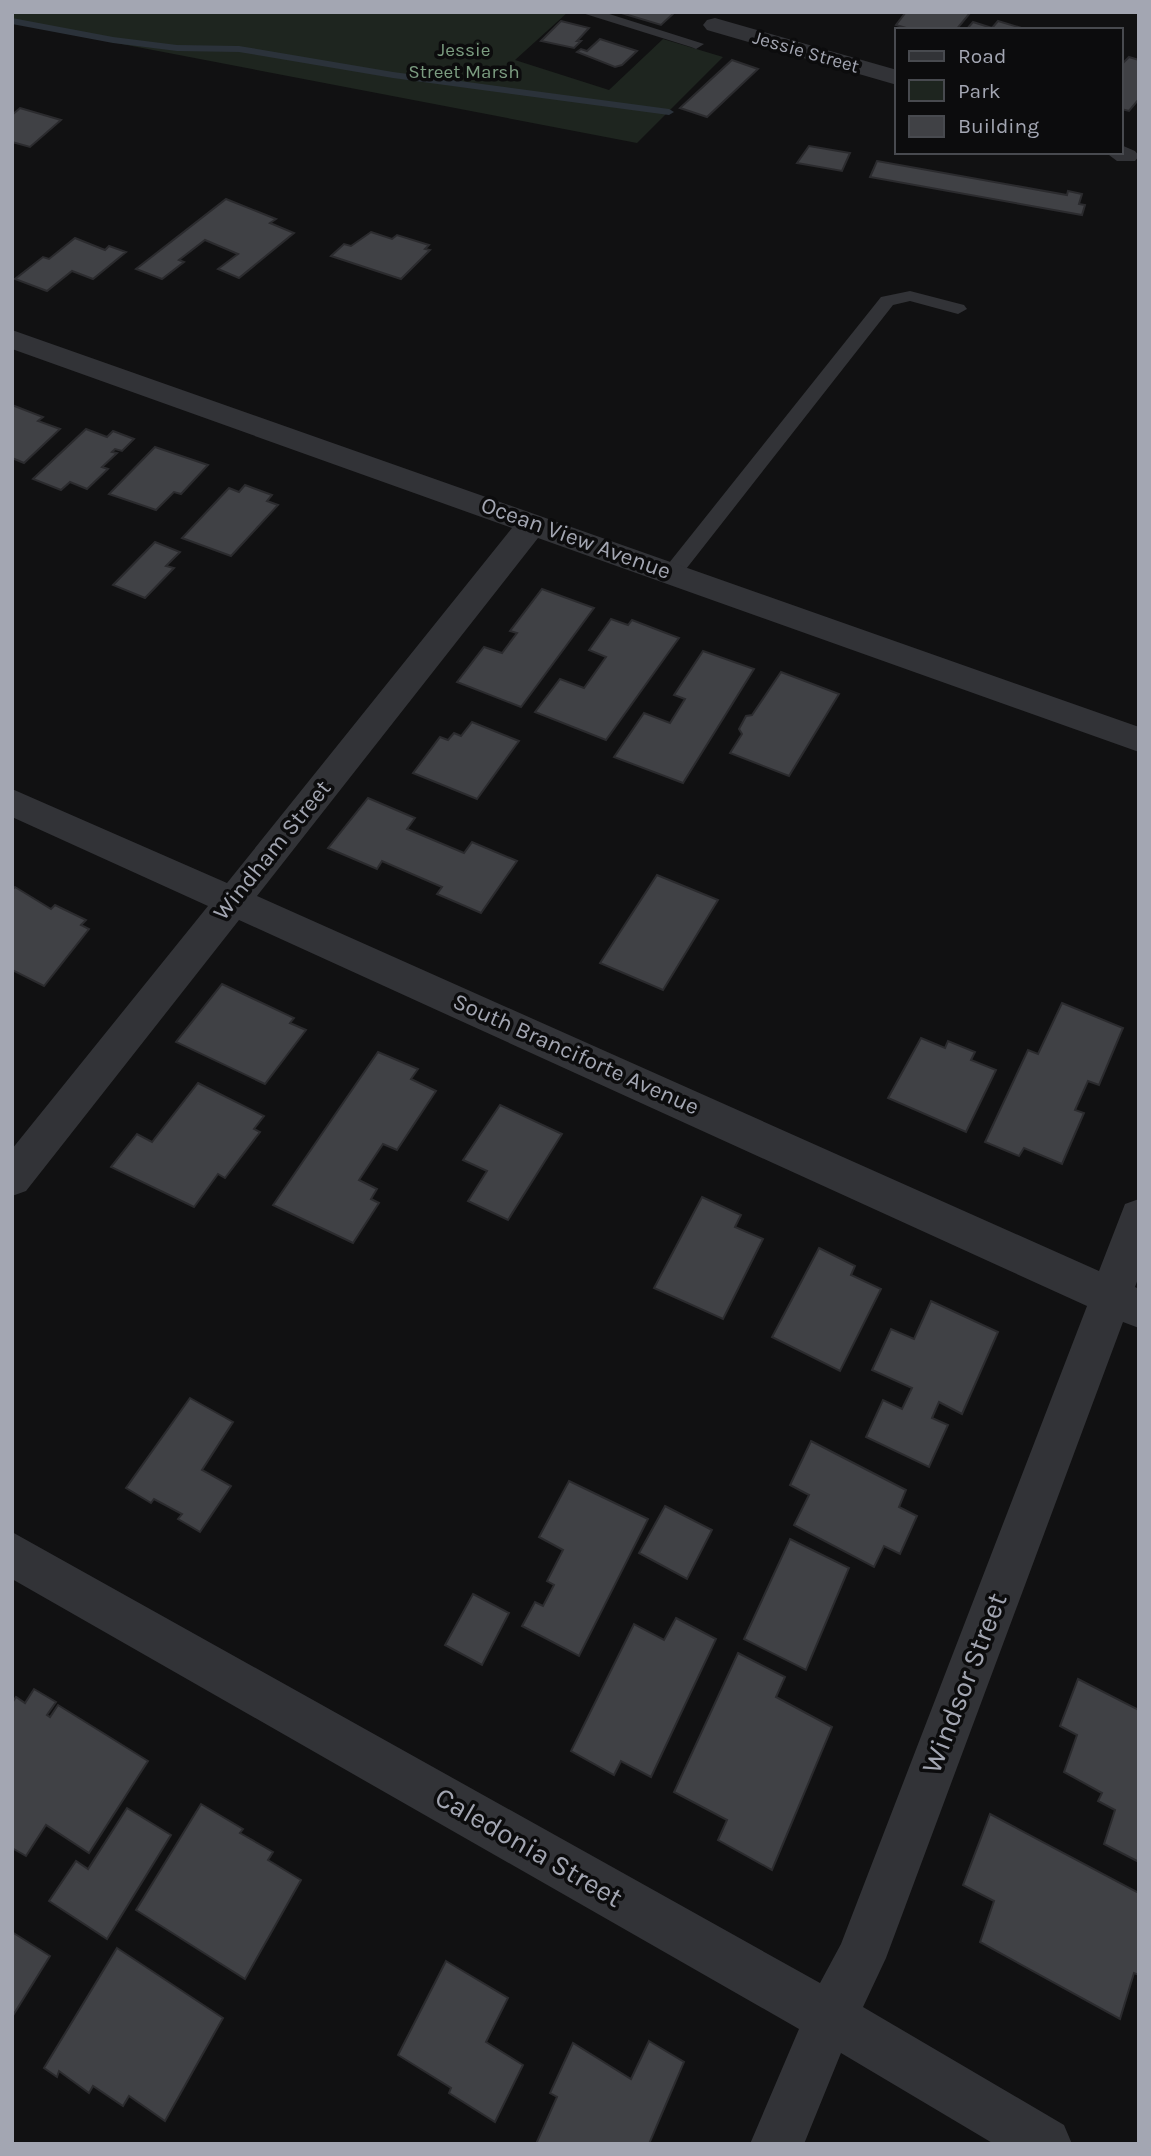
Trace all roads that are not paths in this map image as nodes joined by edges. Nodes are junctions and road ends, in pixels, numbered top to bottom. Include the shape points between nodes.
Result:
1 (586, 12) edge
2 (722, 19) edge
3 (695, 44) joint
4 (895, 77) edge
5 (958, 309) dead end
6 (12, 339) edge
7 (533, 523) junction
8 (672, 573) junction
9 (1139, 740) edge
10 (12, 802) edge
11 (232, 900) junction
12 (12, 1179) edge
13 (1139, 1217) edge
14 (1125, 1302) edge
15 (12, 1554) edge
16 (830, 2018) junction
17 (777, 2144) edge
18 (1045, 2144) edge

1 - 3 lane
2 - 3 street
2 - 4 street, Jessie Street
5 - 8 lane via 910,296 887,301
6 - 7 street, Ocean View Avenue
7 - 8 street, Ocean View Avenue
7 - 11 street, Windham Street
8 - 9 street, Ocean View Avenue
10 - 11 street, South Branciforte Avenue
11 - 12 street, Windham Street
11 - 14 street, South Branciforte Avenue
13 - 14 street, Windsor Street
14 - 16 street, Windsor Street via 861,1958
15 - 16 street, Caledonia Street
16 - 17 street, Windsor Street
16 - 18 street, Caledonia Street

